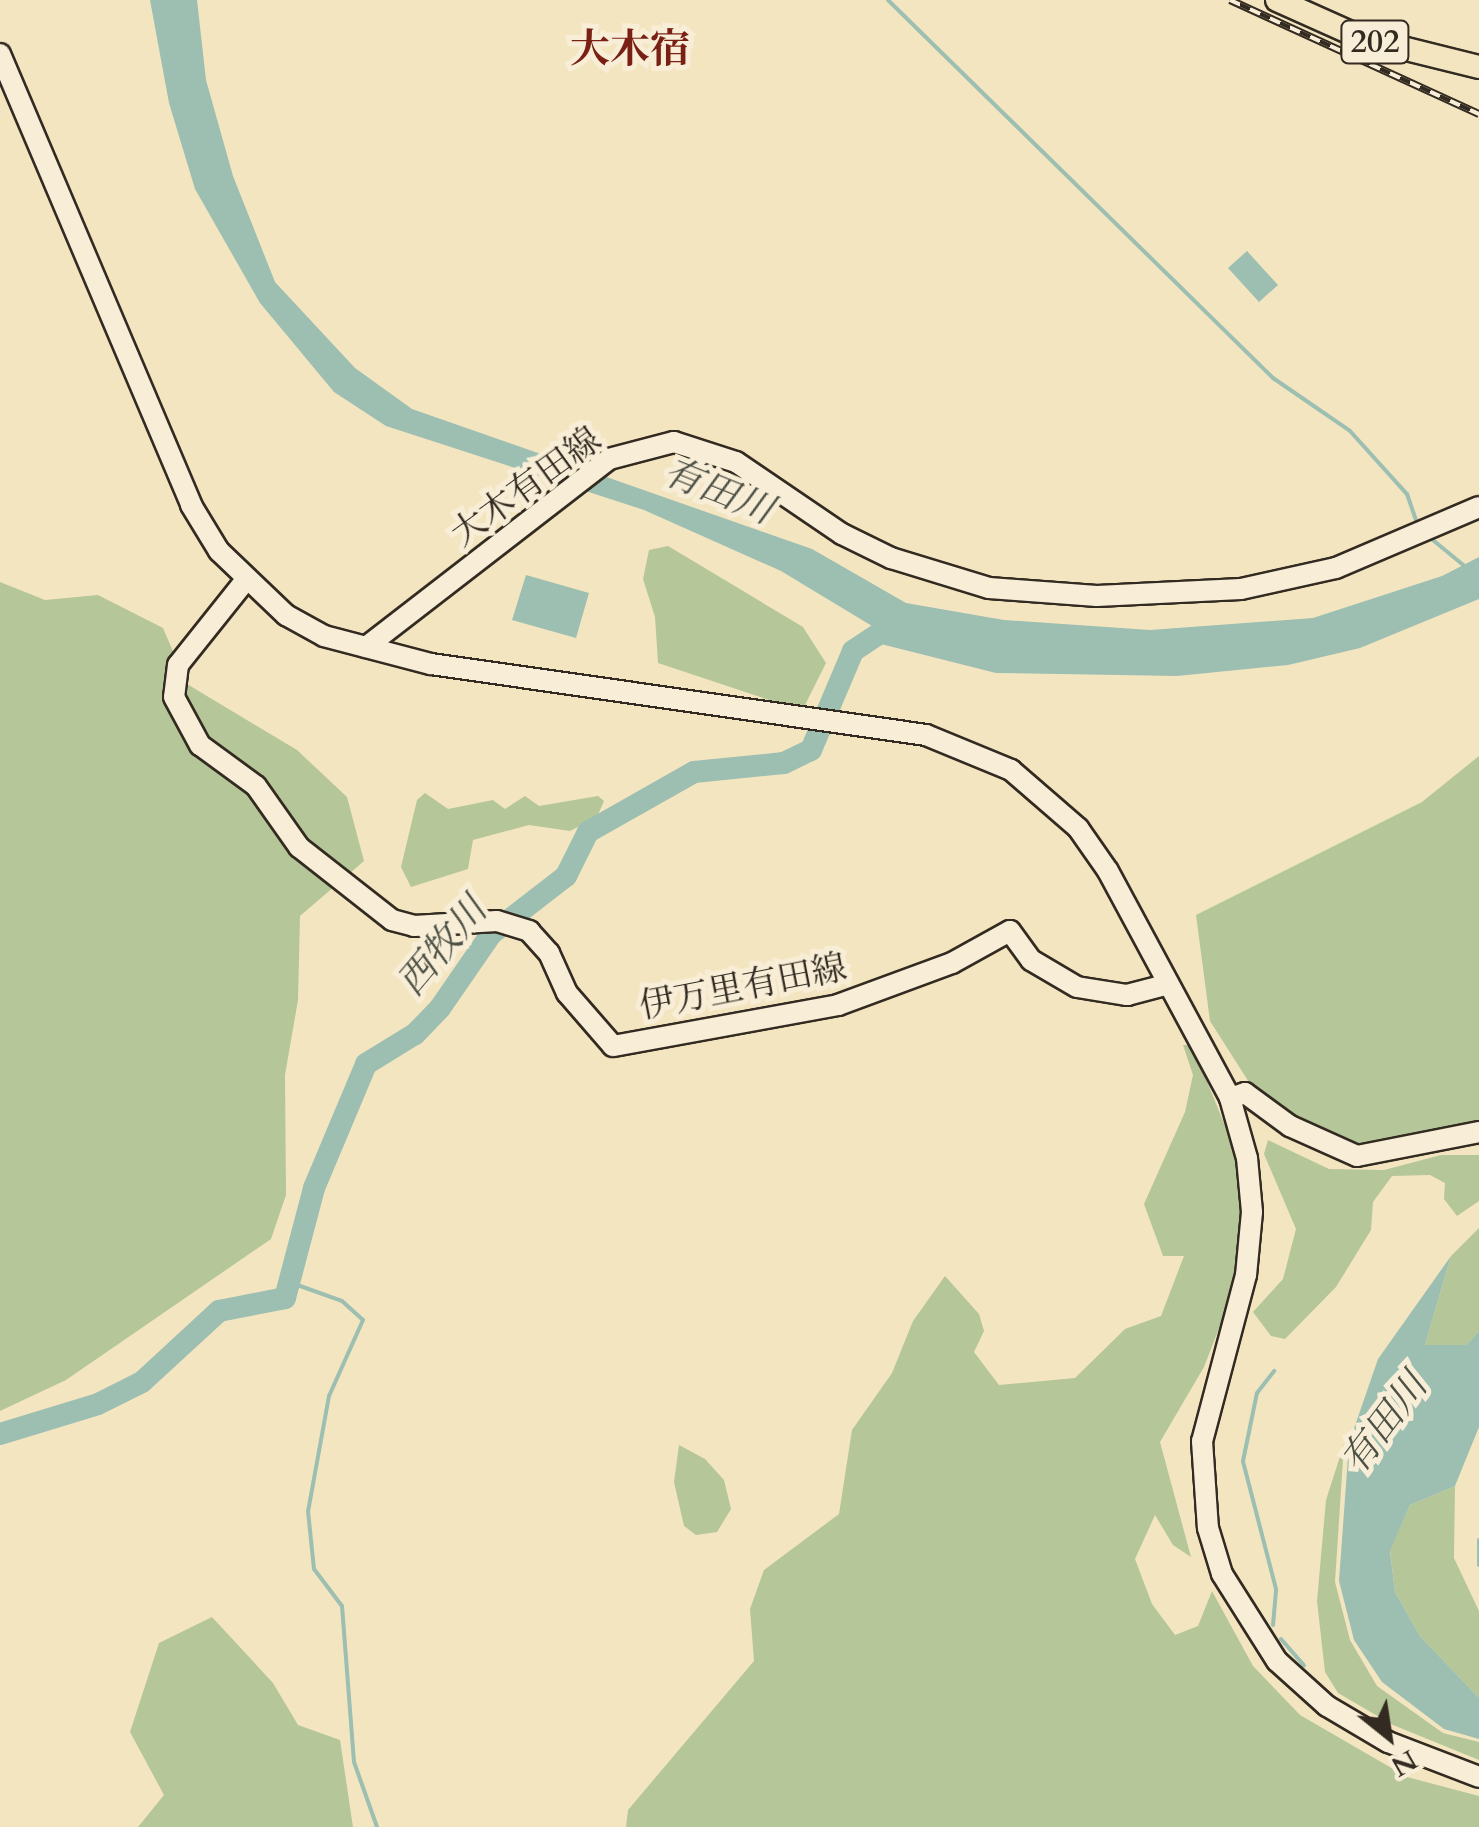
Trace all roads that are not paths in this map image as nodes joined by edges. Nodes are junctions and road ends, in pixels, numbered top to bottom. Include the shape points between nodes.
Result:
1 (1277, 0) edge
2 (0, 54) edge
3 (1479, 67) edge
4 (1479, 508) edge
5 (245, 580) junction
6 (366, 647) junction
7 (1169, 984) junction
8 (1230, 1098) junction
9 (1479, 1132) edge
10 (1479, 1777) edge

1 - 3 highway, 202 via 1362,38
2 - 5 main road via 191,505
4 - 6 main road, 大木有田線 via 1412,540 1241,590 1096,596 989,588 930,573 842,534 703,446 643,447 610,459
5 - 6 main road via 286,615 324,636
5 - 7 main road, 伊万里有田線 via 178,665 174,697 200,745 256,786 299,847 392,920 518,926 544,946 567,993 612,1046 838,1005 952,963 1010,931 1042,970 1077,987 1127,995
6 - 7 main road via 431,664 843,721 961,745 1036,789 1098,854
7 - 8 main road
8 - 9 main road via 1245,1093 1290,1126 1357,1156
8 - 10 main road via 1247,1158 1252,1212 1246,1275 1202,1441 1208,1528 1222,1574 1277,1661 1326,1706 1388,1742

